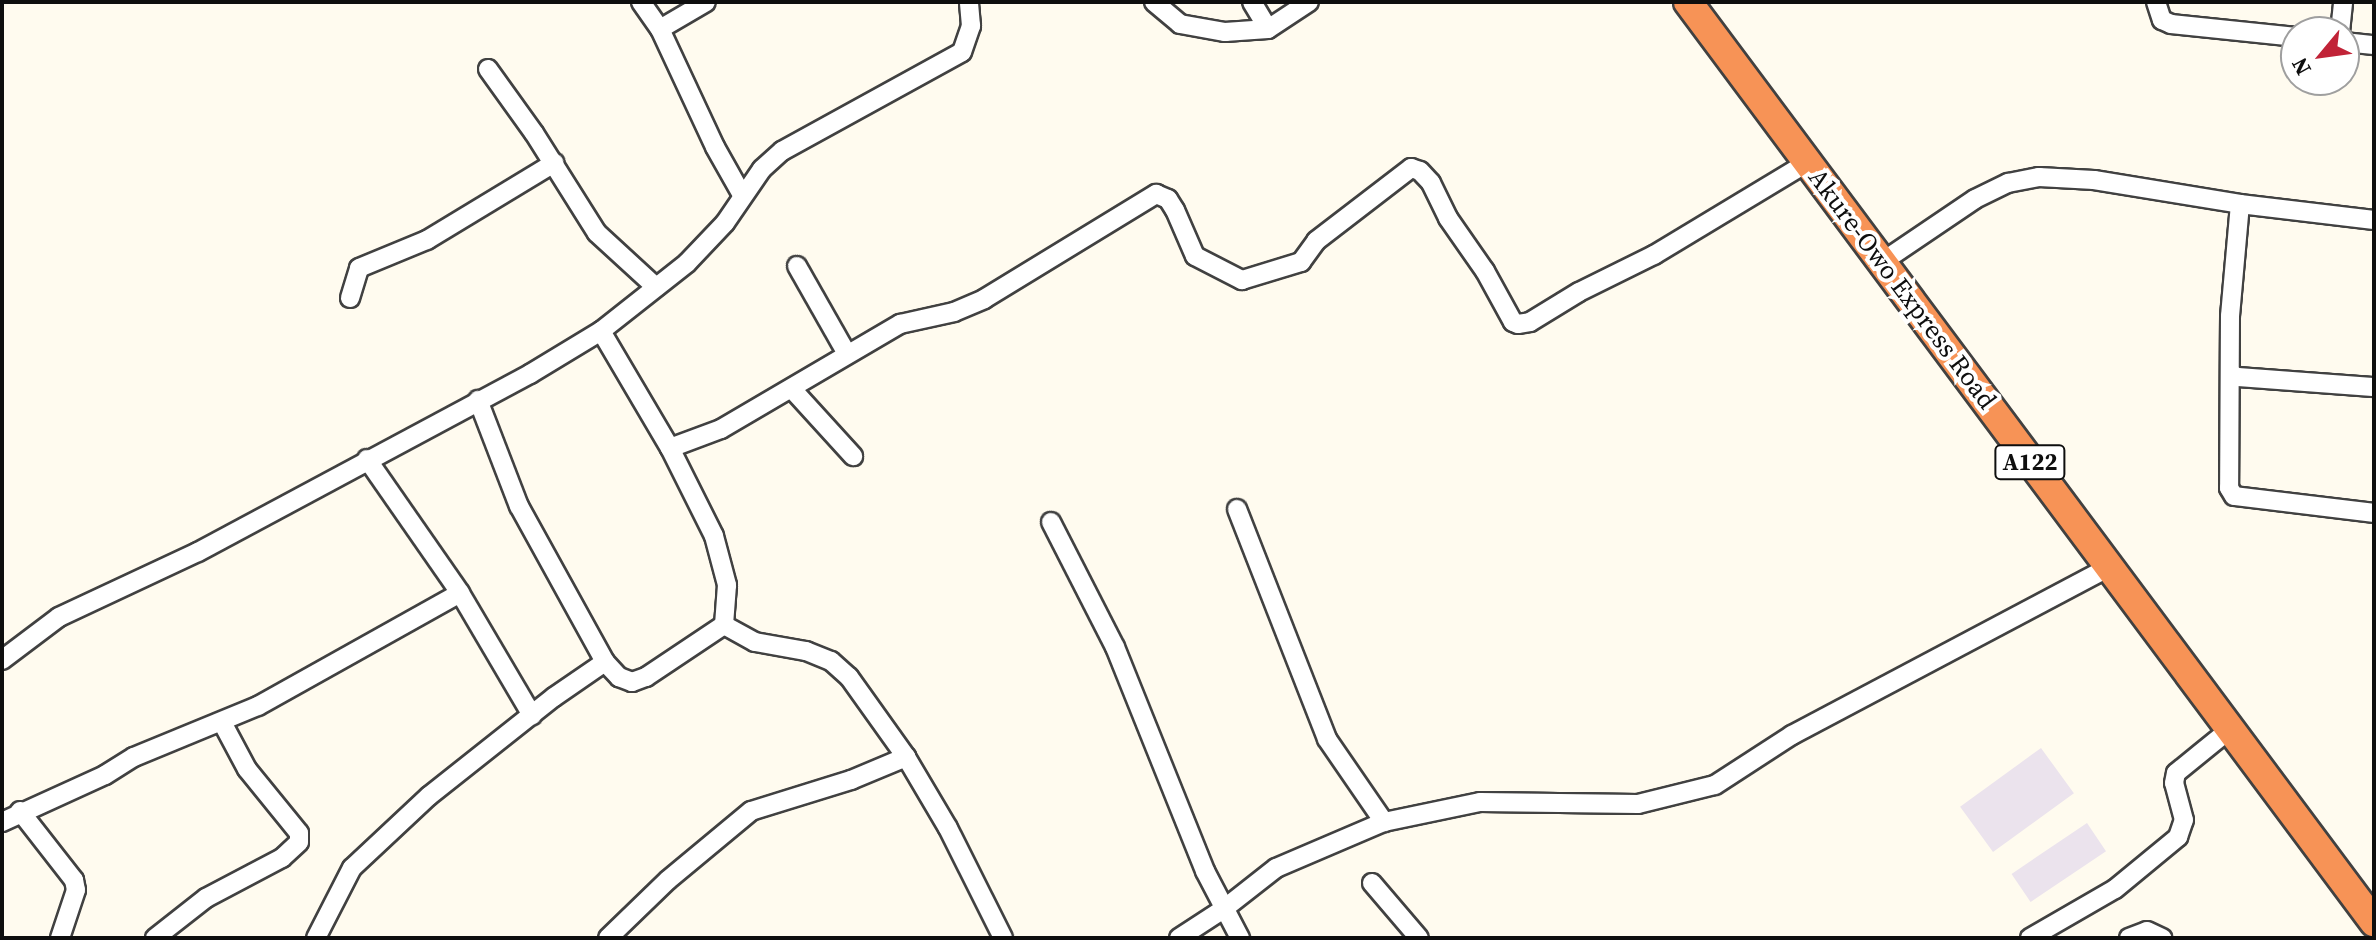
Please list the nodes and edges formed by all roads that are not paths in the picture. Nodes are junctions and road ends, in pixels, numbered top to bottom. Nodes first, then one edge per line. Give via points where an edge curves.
1 (641, 2) edge
2 (706, 2) edge
3 (969, 2) edge
4 (1154, 2) edge
5 (1252, 2) edge
6 (1309, 2) edge
7 (1688, 2) edge
8 (2156, 2) edge
9 (660, 29) junction
10 (1268, 29) junction
11 (2280, 35) edge
12 (488, 69) dead end
13 (1808, 162) junction
14 (554, 163) junction
15 (742, 195) junction
16 (2240, 204) junction
17 (2374, 220) edge
18 (1882, 262) junction
19 (797, 266) dead end
20 (656, 287) junction
21 (350, 298) dead end
22 (601, 331) junction
23 (847, 354) junction
24 (2232, 374) junction
25 (2374, 387) edge
26 (792, 389) junction
27 (478, 400) junction
28 (670, 448) junction
29 (853, 456) dead end
30 (367, 459) junction
31 (1237, 509) dead end
32 (2374, 513) edge
33 (1051, 522) dead end
34 (2108, 568) junction
35 (460, 593) junction
36 (724, 625) junction
37 (2, 660) edge
38 (605, 662) junction
39 (532, 715) junction
40 (223, 724) junction
41 (2229, 730) junction
42 (906, 757) junction
43 (20, 811) junction
44 (2, 822) edge
45 (1384, 822) junction
46 (1372, 883) dead end
47 (1225, 908) junction
48 (2374, 922) edge
49 (60, 938) edge
50 (155, 938) edge
51 (316, 938) edge
52 (608, 938) edge
53 (1003, 938) edge
54 (1179, 938) edge
55 (1240, 938) edge
56 (1419, 938) edge
57 (2030, 938) edge
58 (2129, 938) edge
59 (2162, 938) edge

1 - 9 street
2 - 9 street
3 - 15 street via 971,26 962,52 782,151
4 - 10 street via 1180,24 1225,32
5 - 10 street
6 - 10 street
7 - 13 highway, Akure-Owo Express Road / A122
8 - 11 street via 2162,20 2171,24
9 - 15 street
12 - 14 street
13 - 18 highway, Akure-Owo Express Road / A122
13 - 23 street via 1736,208 1525,324 1513,322 1427,175 1411,168 1316,241 1301,262 1268,275 1242,280 1195,256 1175,210 1156,194 984,299 900,324
14 - 20 street via 597,233
14 - 21 street via 427,240 359,268
15 - 20 street via 704,246
16 - 17 street
16 - 18 street via 2094,180 2039,177 2008,183 1975,199
16 - 24 street via 2230,316
18 - 34 highway, Akure-Owo Express Road / A122
19 - 23 street
20 - 22 street
22 - 27 street
22 - 28 street
23 - 26 street
24 - 25 street
24 - 32 street via 2231,493
26 - 28 street via 721,429
26 - 29 street
27 - 30 street
27 - 38 street via 519,506
28 - 36 street via 724,565
30 - 35 street
30 - 37 street via 198,552 59,617
31 - 45 street via 1327,739
33 - 47 street via 1121,660 1205,871
34 - 41 highway, Akure-Owo Express Road / A122
34 - 45 street via 1792,735 1715,785 1638,804 1480,802
35 - 39 street
35 - 40 street
36 - 38 street via 632,682
36 - 42 street via 755,642 831,661 866,697
38 - 39 street
39 - 51 street via 429,796 352,868
40 - 43 street via 172,740
40 - 50 street via 247,769 299,833 299,842 282,858 206,898
41 - 48 highway, Akure-Owo Express Road / A122
41 - 57 street via 2176,773 2184,820 2178,837 2115,889
42 - 52 street via 751,811
42 - 53 street
43 - 44 street
43 - 49 street via 74,880 76,890
45 - 47 street via 1276,868
46 - 56 street
47 - 54 street
47 - 55 street
58 - 59 street via 2147,931

